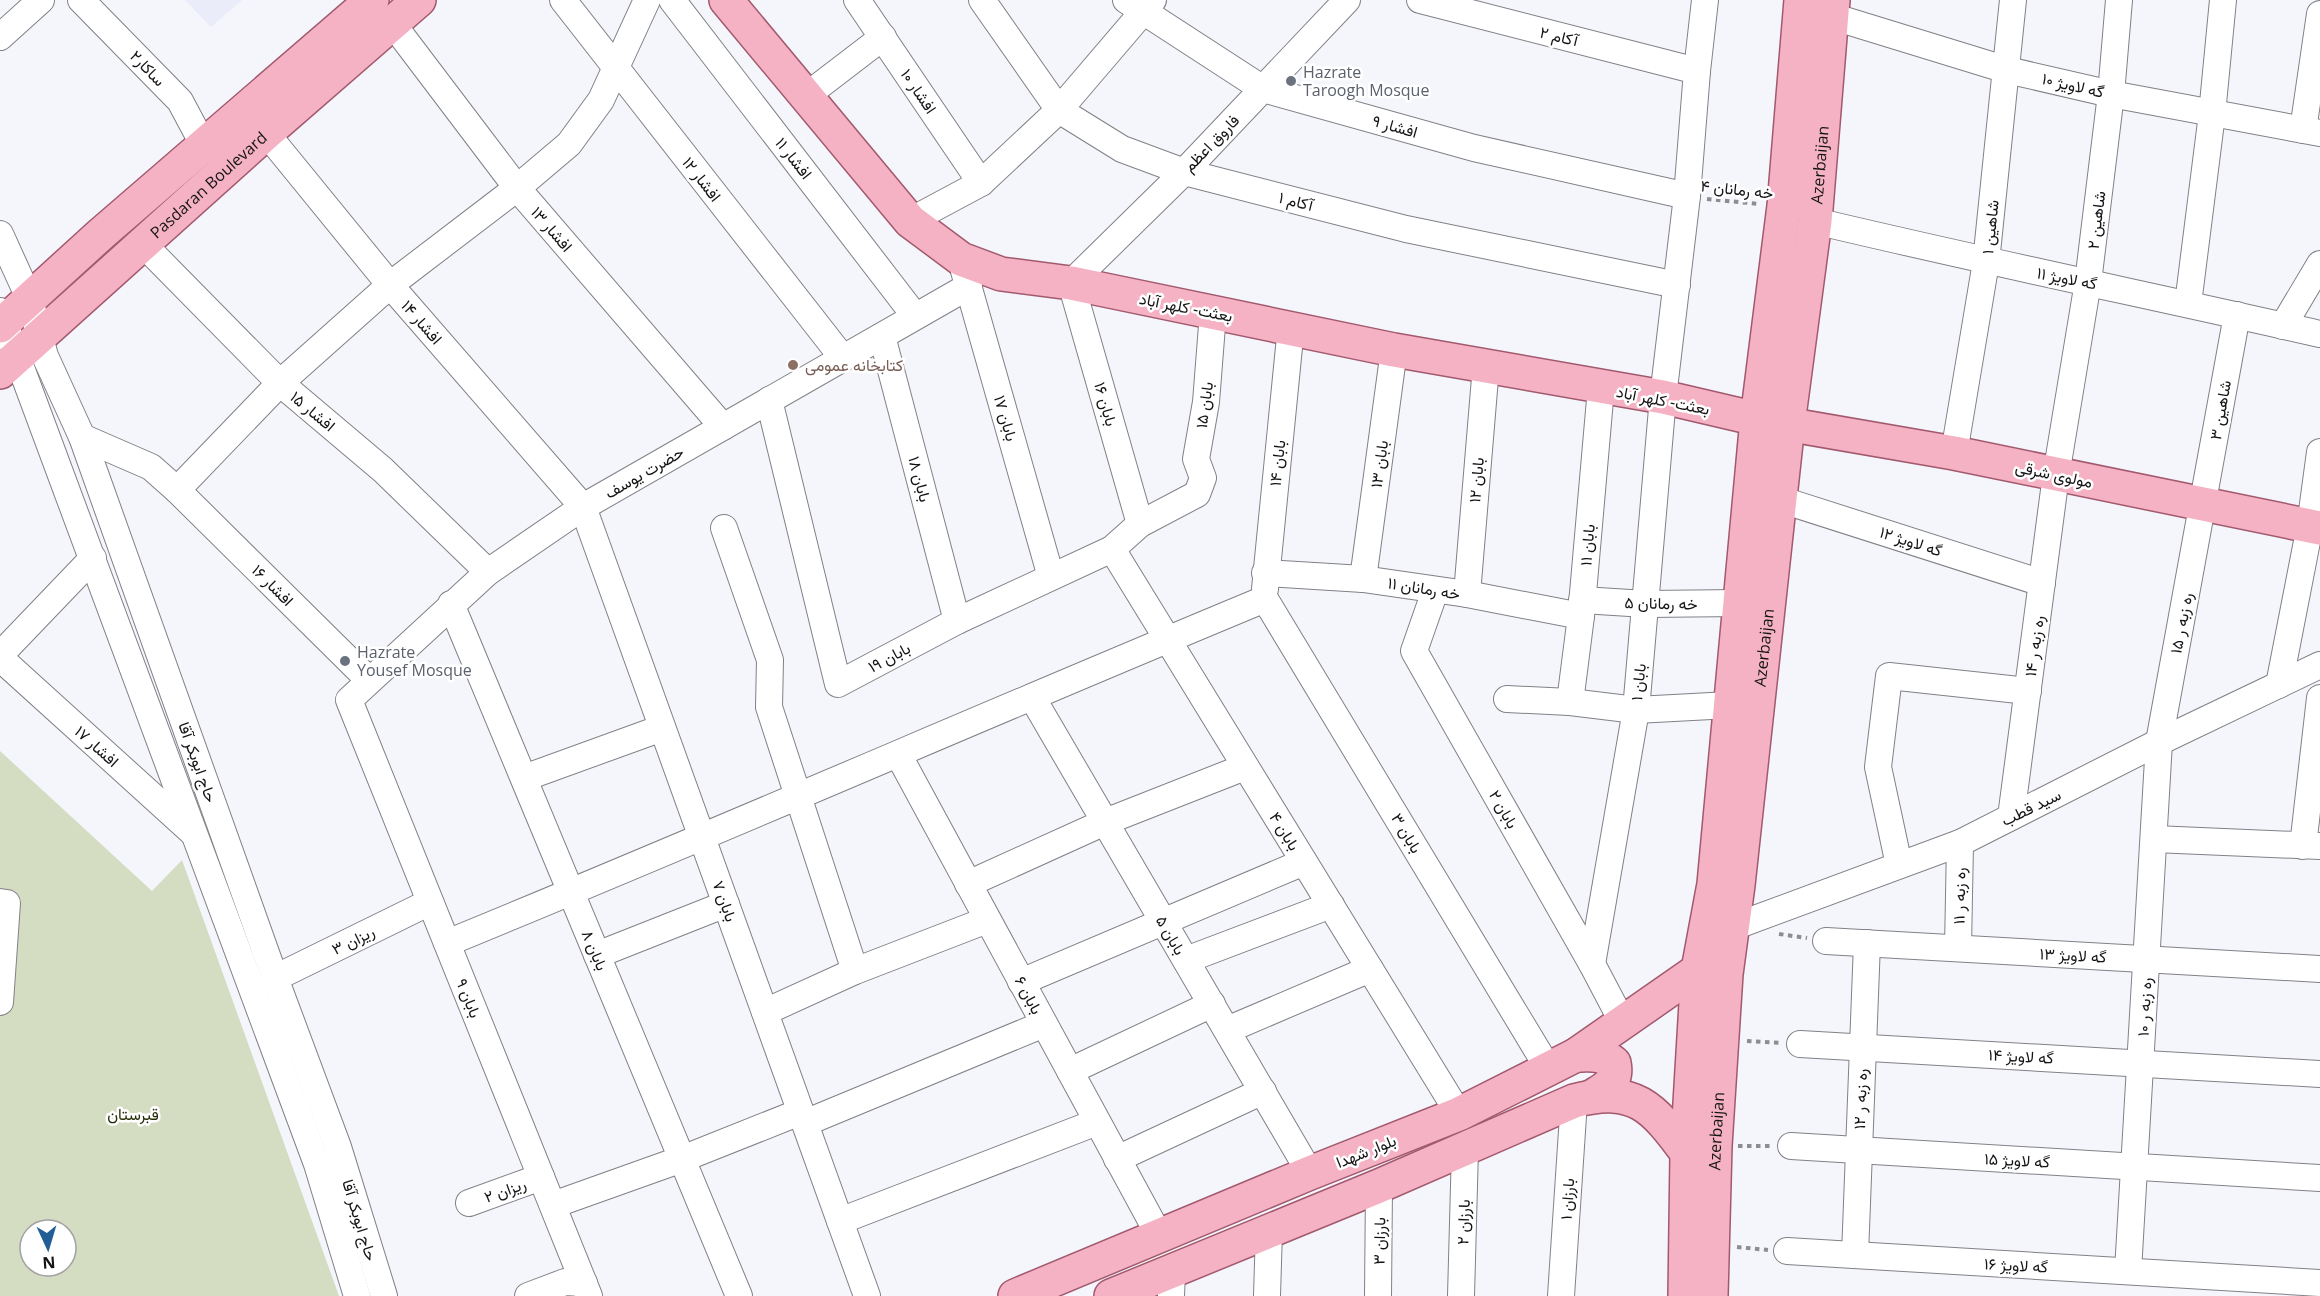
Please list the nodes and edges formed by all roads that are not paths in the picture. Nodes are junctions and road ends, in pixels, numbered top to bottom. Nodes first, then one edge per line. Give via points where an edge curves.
1 (41, 0) edge
2 (81, 0) edge
3 (419, 0) edge
4 (563, 0) edge
5 (647, 0) edge
6 (672, 0) edge
7 (726, 0) edge
8 (857, 0) edge
9 (982, 0) edge
10 (1420, 0) edge
11 (1705, 0) edge
12 (1802, 0) edge
13 (2013, 0) edge
14 (2119, 0) edge
15 (2223, 0) edge
16 (1344, 1) edge
17 (1141, 4) edge
18 (1832, 8) edge
19 (382, 11) edge
20 (2320, 14) edge
21 (0, 37) edge
22 (883, 37) junction
23 (614, 68) junction
24 (2007, 70) junction
25 (1697, 71) junction
26 (1263, 89) junction
27 (2111, 94) junction
28 (806, 96) junction
29 (1059, 110) junction
30 (2212, 114) junction
31 (2312, 132) edge
32 (266, 133) junction
33 (204, 146) junction
34 (1184, 172) junction
35 (981, 183) junction
36 (517, 188) junction
37 (1687, 196) junction
38 (910, 221) junction
39 (1815, 221) junction
40 (0, 234) edge
41 (143, 244) junction
42 (1986, 262) junction
43 (6, 265) edge
44 (2319, 266) edge
45 (965, 273) junction
46 (2088, 282) junction
47 (1071, 283) junction
48 (390, 285) junction
49 (1677, 285) junction
50 (2188, 304) junction
51 (1214, 313) junction
52 (8, 315) edge
53 (2237, 315) junction
54 (915, 316) junction
55 (2283, 326) junction
56 (1291, 327) junction
57 (2320, 334) edge
58 (882, 336) junction
59 (1394, 350) junction
60 (19, 355) edge
61 (842, 357) junction
62 (1486, 366) junction
63 (280, 383) junction
64 (1601, 388) junction
65 (1663, 397) junction
66 (769, 400) junction
67 (1772, 422) junction
68 (723, 427) junction
69 (82, 437) junction
70 (2320, 452) edge
71 (1954, 453) junction
72 (2056, 475) junction
73 (177, 490) junction
74 (1197, 494) joint
75 (1779, 499) junction
76 (2204, 504) junction
77 (583, 507) junction
78 (1140, 524) junction
79 (2315, 527) edge
80 (724, 528) dead end
81 (1112, 549) junction
82 (93, 558) junction
83 (488, 572) junction
84 (1266, 573) junction
85 (1051, 577) junction
86 (1364, 579) junction
87 (2042, 583) junction
88 (1435, 591) junction
89 (1467, 594) junction
90 (1265, 599) junction
91 (1740, 603) junction
92 (452, 604) junction
93 (1646, 604) junction
94 (1582, 608) junction
95 (957, 621) junction
96 (1168, 639) junction
97 (0, 657) edge
98 (2320, 665) edge
99 (369, 680) junction
100 (2279, 685) junction
101 (2028, 690) junction
102 (1032, 697) junction
103 (2320, 698) edge
104 (1508, 699) dead end
105 (349, 700) joint
106 (1570, 702) junction
107 (1730, 705) junction
108 (1635, 710) junction
109 (662, 728) junction
110 (2159, 742) junction
111 (898, 754) junction
112 (1245, 767) junction
113 (524, 778) junction
114 (799, 795) junction
115 (2011, 817) junction
116 (1105, 822) junction
117 (193, 833) junction
118 (702, 838) junction
119 (2154, 839) junction
120 (1960, 843) junction
121 (2312, 846) edge
122 (1304, 862) junction
123 (1899, 865) junction
124 (968, 884) junction
125 (1726, 885) junction
126 (571, 892) junction
127 (430, 902) junction
128 (0, 903) edge
129 (726, 904) junction
130 (1330, 905) junction
131 (987, 920) junction
132 (1163, 920) junction
133 (1733, 927) junction
134 (1826, 941) dead end
135 (447, 943) junction
136 (1867, 943) junction
137 (1958, 948) junction
138 (597, 955) junction
139 (2146, 959) junction
140 (1186, 960) junction
141 (1592, 964) junction
142 (1370, 969) junction
143 (2320, 969) edge
144 (855, 971) junction
145 (1712, 972) junction
146 (275, 978) junction
147 (1021, 982) junction
148 (0, 1002) edge
149 (1212, 1004) junction
150 (765, 1012) junction
151 (1623, 1023) junction
152 (1044, 1024) junction
153 (1227, 1030) junction
154 (1800, 1044) road end
155 (1862, 1047) junction
156 (1562, 1062) junction
157 (2140, 1063) junction
158 (1070, 1071) junction
159 (2320, 1074) edge
160 (1263, 1091) junction
161 (1583, 1099) junction
162 (1459, 1114) junction
163 (802, 1117) junction
164 (1097, 1122) junction
165 (1791, 1146) road end
166 (1465, 1149) junction
167 (1701, 1149) junction
168 (1858, 1150) junction
169 (682, 1159) junction
170 (1118, 1159) junction
171 (2134, 1167) junction
172 (1311, 1173) junction
173 (541, 1177) junction
174 (2320, 1178) edge
175 (1379, 1186) junction
176 (469, 1203) dead end
177 (553, 1205) junction
178 (840, 1221) junction
179 (1269, 1230) junction
180 (1160, 1237) junction
181 (1787, 1251) road end
182 (1855, 1255) junction
183 (2128, 1271) junction
184 (2320, 1283) edge
185 (1171, 1284) edge
186 (2280, 1288) edge
187 (587, 1290) edge
188 (357, 1296) edge
189 (384, 1296) edge
190 (528, 1296) edge
191 (739, 1296) edge
192 (867, 1296) edge
193 (1015, 1296) edge
194 (1111, 1296) edge
195 (1266, 1296) edge
196 (1378, 1296) edge
197 (1461, 1296) edge
198 (1561, 1296) edge
199 (1685, 1296) edge
200 (1712, 1296) edge

1 - 21 street
2 - 33 street, ساکار۲ via 180,101
3 - 19 main road, Pasdaran Boulevard
4 - 23 street, افشار ۱۲
5 - 23 street
6 - 54 street, افشار ۱۱
7 - 28 main road, بعثت- کلهر آباد
8 - 22 street, افشار ۱۰
9 - 29 street, آکام ۱
10 - 25 street, آکام ۲
11 - 25 street, بابان ۱
12 - 67 main road, Azerbaijan via 1784,206
13 - 24 street, شاهین ۱
14 - 27 street, شاهین ۲
15 - 30 street
16 - 26 street, فاروق اعظم
17 - 26 street, افشار ۹
17 - 29 street
18 - 24 street, گه لاویژ ۱۰
18 - 39 main road, Azerbaijan
19 - 32 main road, Pasdaran Boulevard
19 - 33 main road, Pasdaran Boulevard
19 - 36 street, افشار ۱۳
20 - 31 street
22 - 28 street
22 - 35 street, افشار ۱۰
23 - 36 street via 601,100 569,144
23 - 61 street, افشار ۱۲
24 - 27 street, گه لاویژ ۱۰
24 - 42 street, شاهین ۱
25 - 37 street, بابان ۱
26 - 34 street, فاروق اعظم
26 - 37 street, افشار ۹ via 1474,148
27 - 30 street, گه لاویژ ۱۰
27 - 46 street, شاهین ۲
28 - 38 main road, بعثت- کلهر آباد
29 - 34 street, آکام ۱ via 1122,149
29 - 35 street
30 - 31 street, گه لاویژ ۱۰
30 - 50 street
32 - 41 main road, Pasdaran Boulevard
32 - 48 street, افشار ۱۴
33 - 52 main road, Pasdaran Boulevard
34 - 47 street, فاروق اعظم
34 - 49 street, آکام ۱ via 1406,229
35 - 38 street
36 - 48 street
36 - 68 street, افشار ۱۳
37 - 49 street, بابان ۱
38 - 45 main road, بعثت- کلهر آباد
39 - 42 street, گه لاویژ ۱۱
39 - 67 main road, Azerbaijan
40 - 43 street, حاج ابوبکر آقا
41 - 60 main road, Pasdaran Boulevard
41 - 63 street, افشار ۱۵
42 - 46 street, گه لاویژ ۱۱
42 - 71 street, شاهین ۱
43 - 52 street, حاج ابوبکر آقا
44 - 55 street
45 - 47 main road, بعثت- کلهر آباد
45 - 54 street, حضرت یوسف
45 - 85 street, بابان ۱۷
46 - 50 street, گه لاویژ ۱۱
46 - 72 street, شاهین ۲
47 - 51 main road, بعثت- کلهر آباد
47 - 78 street, بابان ۱۶
48 - 63 street
48 - 77 street, افشار ۱۴
49 - 65 street, بابان ۱
50 - 53 street, گه لاویژ ۱۱
51 - 56 main road, بعثت- کلهر آباد
51 - 74 street, بابان ۱۵ via 1196,459 1203,478
52 - 60 street, حاج ابوبکر آقا
52 - 60 street, حاج ابوبکر آقا
53 - 55 street, گه لاویژ ۱۱
53 - 76 street, شاهین ۳
54 - 58 street, حضرت یوسف
55 - 57 street, گه لاویژ ۱۱
56 - 59 main road, بعثت- کلهر آباد
56 - 84 street, بابان ۱۴
58 - 61 street, حضرت یوسف
58 - 95 street, بابان ۱۸
59 - 62 main road, بعثت- کلهر آباد
59 - 86 street, بابان ۱۳
60 - 69 street, حاج ابوبکر آقا via 45,356
60 - 82 street, حاج ابوبکر آقا
61 - 66 street, حضرت یوسف
62 - 64 main road, بعثت- کلهر آباد
62 - 89 street, بابان ۱۲
63 - 73 street
63 - 83 street, افشار ۱۵ via 383,470
64 - 65 main road, بعثت- کلهر آباد
64 - 94 street, بابان ۱۱
65 - 67 main road, بعثت- کلهر آباد
65 - 93 street, بابان ۱
66 - 68 street, حضرت یوسف
66 - 95 street, بابان ۱۹ via 838,684
67 - 71 main road, مولوی شرقی
67 - 75 main road, Azerbaijan
67 - 91 main road, Azerbaijan
68 - 77 street, حضرت یوسف
69 - 73 street, افشار ۱۶ via 151,467
69 - 146 street, حاج ابوبکر آقا
70 - 79 street
71 - 72 main road, مولوی شرقی
72 - 76 main road, مولوی شرقی
72 - 87 street, ره زبه ر ۱۴
73 - 99 street, افشار ۱۶
74 - 78 street, بابان ۱۹
75 - 87 street, گه لاویژ ۱۲
75 - 125 main road, Azerbaijan
76 - 79 main road, مولوی شرقی
76 - 110 street, ره زبه ر ۱۵
77 - 83 street, حضرت یوسف
77 - 109 street, بابان ۷
78 - 81 street, بابان ۱۹
79 - 100 street
80 - 114 street via 770,660 769,707
81 - 85 street, بابان ۱۹
81 - 96 street, بابان ۴
82 - 97 street
82 - 117 street, حاج ابوبکر آقا
83 - 92 street, حضرت یوسف
84 - 86 street, خه رمانان ۱۱
84 - 90 street, بابان ۱۴
85 - 95 street, بابان ۱۹
86 - 88 street, خه رمانان ۱۱
87 - 101 street, ره زبه ر ۱۴
88 - 89 street, خه رمانان ۱۱
88 - 141 street, بابان ۲ via 1414,651
89 - 94 street, خه رمانان ۱۱
90 - 96 street
90 - 156 street, بابان ۳
91 - 93 street, خه رمانان ۵
91 - 107 main road, Azerbaijan
92 - 99 street, حضرت یوسف
92 - 113 street, بابان ۸
93 - 94 street, خه رمانان ۵
93 - 108 street, بابان ۱
94 - 106 street, بابان ۱۱
96 - 102 street
96 - 112 street, بابان ۴
97 - 117 street, افشار ۱۷
98 - 100 street, سید قطب
99 - 105 street, حضرت یوسف
100 - 110 street, سید قطب
101 - 115 street, ره زبه ر ۱۴
101 - 123 street via 1889,676 1878,766
102 - 111 street
102 - 116 street, بابان ۵
103 - 121 street
104 - 106 street
105 - 127 street, بابان ۹
106 - 108 street
107 - 108 street
107 - 125 main road, Azerbaijan
108 - 141 street, بابان ۱
109 - 113 street
109 - 118 street, بابان ۷
110 - 115 street, سید قطب
110 - 119 street, ره زبه ر ۱۰
111 - 114 street
111 - 124 street, بابان ۶
112 - 116 street
112 - 122 street, بابان ۴
113 - 126 street, بابان ۸
114 - 118 street
114 - 144 street
115 - 120 street, سید قطب
116 - 124 street
116 - 132 street, بابان ۵
117 - 188 street, حاج ابوبکر آقا via 317,1164
118 - 126 street
118 - 129 street, بابان ۷
119 - 121 street
119 - 139 street, ره زبه ر ۱۰
120 - 123 street, سید قطب
120 - 137 street, ره زبه ر ۱۱
122 - 130 street, بابان ۴
122 - 132 street
123 - 133 street, سید قطب
124 - 131 street, بابان ۶
125 - 133 main road, Azerbaijan
125 - 145 main road, Azerbaijan
126 - 135 street
126 - 138 street, بابان ۸
127 - 135 street, بابان ۹
127 - 146 street, ۳ ریزان
128 - 148 street via 7,903
129 - 138 street
129 - 150 street, بابان ۷
130 - 140 street
130 - 142 street, بابان ۴
131 - 144 street
131 - 147 street, بابان ۶
132 - 140 street, بابان ۵
132 - 147 street
133 - 145 main road, Azerbaijan
134 - 136 street, گه لاویژ ۱۳
135 - 173 street, بابان ۹
136 - 137 street, گه لاویژ ۱۳
136 - 155 street, ره زبه ر ۱۲
137 - 139 street, گه لاویژ ۱۳
138 - 169 street, بابان ۸
139 - 143 street, گه لاویژ ۱۳
139 - 157 street, ره زبه ر ۱۰
140 - 149 street, بابان ۵
141 - 151 street, بابان ۲
142 - 153 street
142 - 162 street, بابان ۴
144 - 150 street
145 - 151 main road, بلوار شهدا
145 - 167 main road, Azerbaijan
145 - 167 main road, Azerbaijan via 1722,1040
146 - 189 street, حاج ابوبکر آقا via 338,1147
147 - 152 street, بابان ۶
149 - 153 street, بابان ۵
149 - 158 street
150 - 163 street, بابان ۷
151 - 156 main road, بلوار شهدا
152 - 158 street, بابان ۶
152 - 163 street
153 - 160 street, بابان ۵
154 - 155 street, گه لاویژ ۱۴
155 - 157 street, گه لاویژ ۱۴
155 - 168 street, ره زبه ر ۱۲
156 - 161 main road via 1600,1055 1614,1063 1615,1077 1610,1086
156 - 162 main road, بلوار شهدا
157 - 159 street, گه لاویژ ۱۴
157 - 171 street, ره زبه ر ۱۰
158 - 164 street, بابان ۶
160 - 170 street
160 - 172 street, بابان ۵
161 - 166 main road
161 - 167 main road via 1625,1097 1642,1103
161 - 198 street, بارزان ۱
162 - 172 main road, بلوار شهدا
163 - 169 street
163 - 178 street, بابان ۷
164 - 170 street, بابان ۶
164 - 178 street
165 - 168 street, گه لاویژ ۱۵
166 - 175 main road
166 - 197 street, بارزان ۲
167 - 199 main road, Azerbaijan
167 - 200 main road, Azerbaijan via 1712,1246
168 - 171 street, گه لاویژ ۱۵
168 - 182 street, ره زبه ر ۱۲
169 - 177 street
169 - 191 street, بابان ۸
170 - 180 street, بابان ۶
171 - 174 street, گه لاویژ ۱۵
171 - 183 street, ره زبه ر ۱۰
172 - 180 main road, بلوار شهدا
173 - 176 street, ریزان ۲
173 - 177 street, بابان ۹
175 - 179 main road
175 - 196 street, بارزان ۳
177 - 187 street, بابان ۹
178 - 192 street, بابان ۷
179 - 185 main road
179 - 195 street
180 - 193 main road, بلوار شهدا
181 - 182 street, ۱۶ گه لاویژ
182 - 183 street, ۱۶ گه لاویژ
183 - 186 street, ۱۶ گه لاویژ
184 - 186 street, ۱۶ گه لاویژ
185 - 194 main road
187 - 190 street via 565,1282

